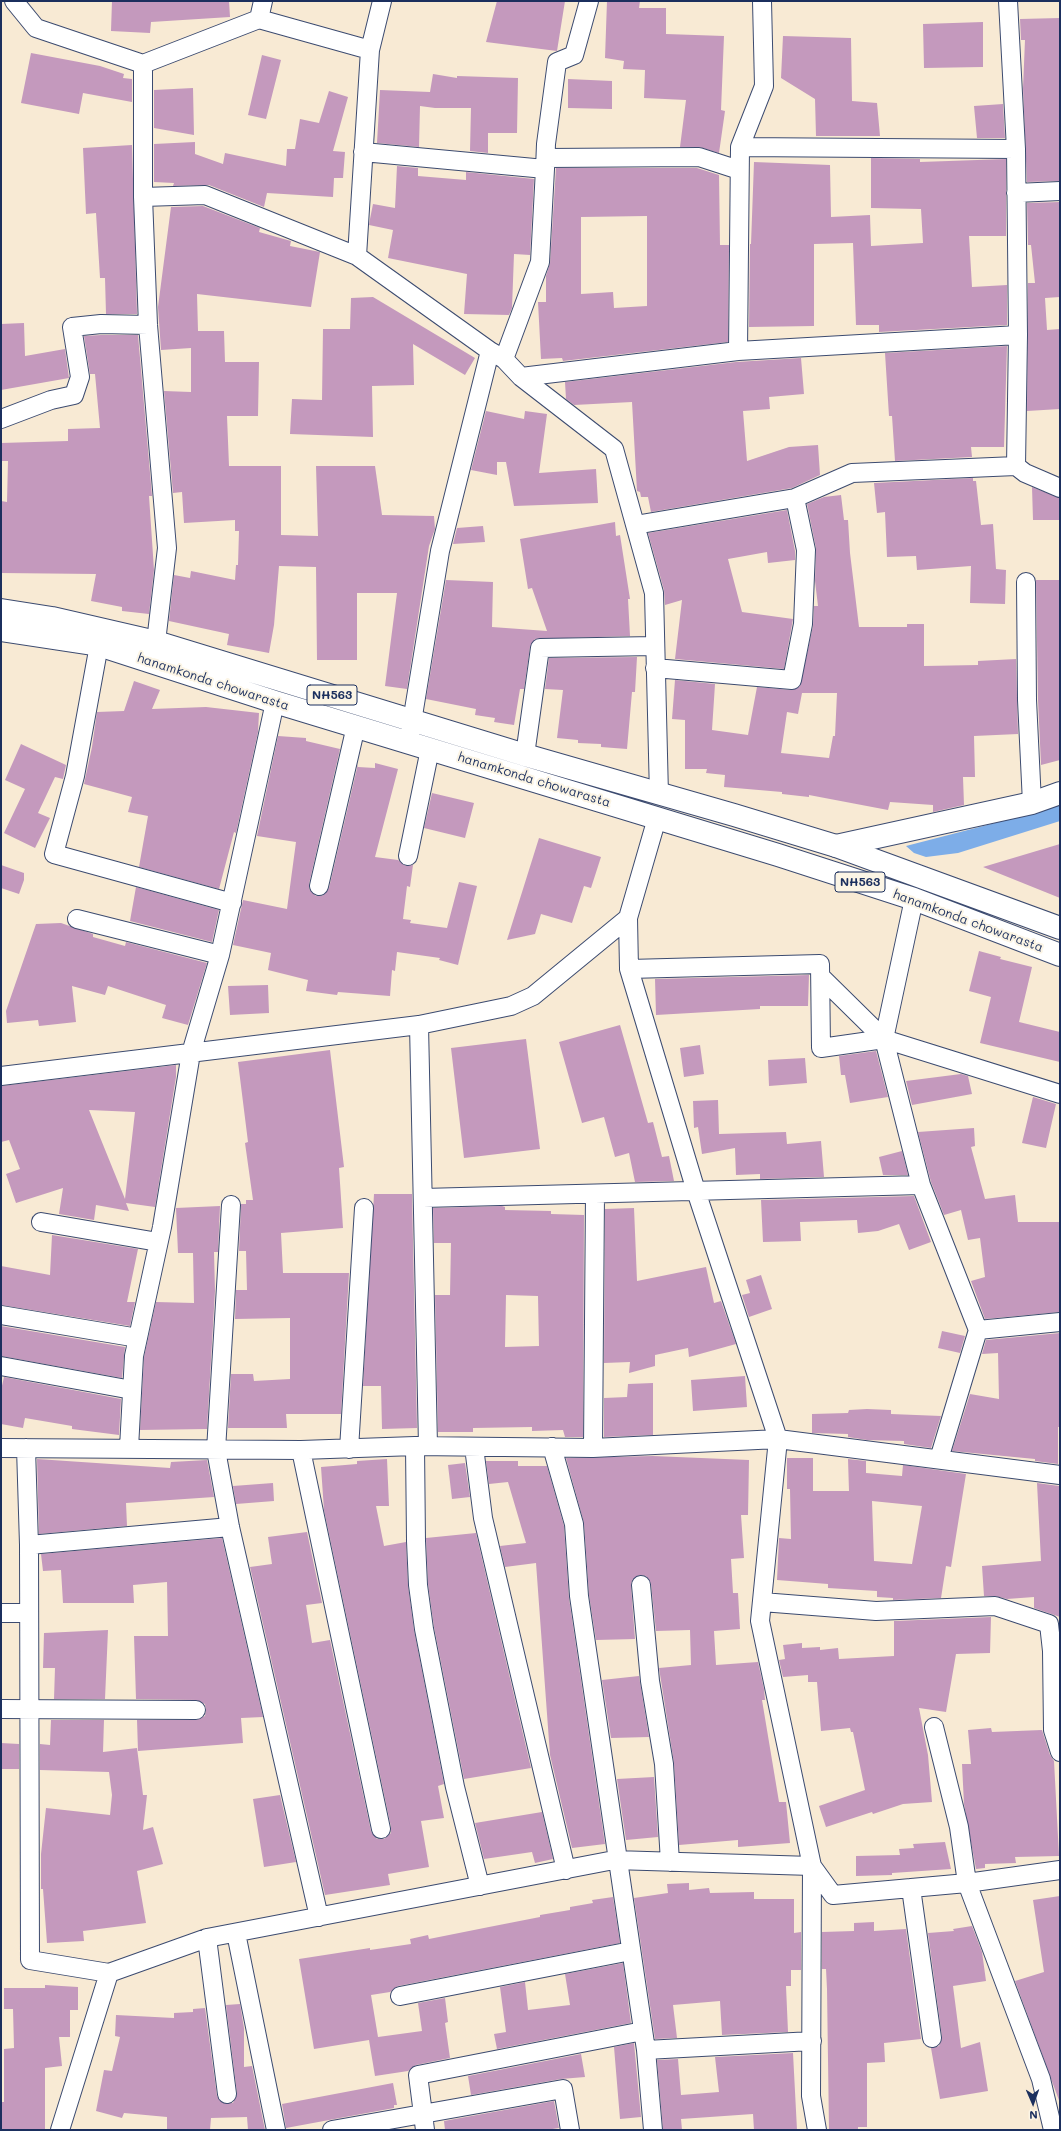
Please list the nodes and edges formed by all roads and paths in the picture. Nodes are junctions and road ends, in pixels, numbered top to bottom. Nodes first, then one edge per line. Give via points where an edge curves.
1 (14, 1) edge
2 (263, 1) edge
3 (382, 1) edge
4 (589, 1) edge
5 (762, 1) edge
6 (1008, 1) edge
7 (259, 19) junction
8 (370, 50) junction
9 (143, 64) junction
10 (740, 147) junction
11 (1016, 149) junction
12 (363, 152) junction
13 (546, 164) junction
14 (739, 170) junction
15 (1060, 191) edge
16 (1016, 193) junction
17 (143, 196) junction
18 (357, 256) junction
19 (148, 325) junction
20 (1018, 335) junction
21 (738, 351) junction
22 (497, 355) junction
23 (521, 377) junction
24 (1, 419) edge
25 (1016, 466) junction
26 (1060, 488) edge
27 (795, 498) junction
28 (635, 525) junction
29 (1026, 582) dead end
30 (1, 610) edge
31 (1, 630) edge
32 (156, 642) junction
33 (99, 646) junction
34 (654, 646) junction
35 (655, 668) junction
36 (275, 702) junction
37 (413, 720) junction
38 (356, 726) junction
39 (409, 742) junction
40 (430, 749) junction
41 (525, 755) junction
42 (1060, 793) edge
43 (659, 795) junction
44 (1032, 802) junction
45 (657, 818) junction
46 (836, 846) junction
47 (408, 856) dead end
48 (319, 886) dead end
49 (914, 899) junction
50 (232, 903) junction
51 (628, 918) junction
52 (76, 919) dead end
53 (1060, 928) edge
54 (220, 955) junction
55 (1060, 955) edge
56 (629, 969) junction
57 (821, 977) junction
58 (419, 1025) junction
59 (884, 1038) junction
60 (191, 1054) junction
61 (1, 1076) edge
62 (1060, 1094) edge
63 (921, 1185) junction
64 (696, 1191) junction
65 (595, 1194) junction
66 (423, 1198) junction
67 (231, 1205) dead end
68 (364, 1208) dead end
69 (41, 1222) dead end
70 (158, 1242) junction
71 (1, 1315) edge
72 (1060, 1322) edge
73 (978, 1330) junction
74 (138, 1338) junction
75 (1, 1366) edge
76 (132, 1390) junction
77 (778, 1439) junction
78 (421, 1446) junction
79 (474, 1447) junction
80 (1, 1448) edge
81 (26, 1448) junction
82 (129, 1448) junction
83 (552, 1448) junction
84 (593, 1448) junction
85 (349, 1449) junction
86 (216, 1450) junction
87 (301, 1450) junction
88 (939, 1459) junction
89 (1060, 1475) edge
90 (230, 1527) junction
91 (29, 1545) junction
92 (641, 1585) dead end
93 (762, 1602) junction
94 (1, 1613) edge
95 (29, 1613) junction
96 (1055, 1624) edge
97 (1, 1709) edge
98 (29, 1709) junction
99 (196, 1710) dead end
100 (934, 1727) dead end
101 (1060, 1752) edge
102 (381, 1829) dead end
103 (618, 1860) junction
104 (670, 1862) junction
105 (812, 1866) junction
106 (566, 1870) junction
107 (1060, 1870) edge
108 (967, 1883) junction
109 (480, 1886) junction
110 (911, 1888) junction
111 (319, 1917) junction
112 (236, 1933) junction
113 (207, 1938) junction
114 (631, 1951) junction
115 (108, 1972) junction
116 (400, 1996) dead end
117 (643, 2031) junction
118 (932, 2038) dead end
119 (812, 2041) junction
120 (646, 2050) junction
121 (227, 2094) dead end
122 (424, 2122) edge
123 (60, 2130) edge
124 (276, 2130) edge
125 (332, 2130) edge
126 (570, 2130) edge
127 (653, 2130) edge
128 (817, 2130) edge
129 (1053, 2130) edge

1 - 9 street via 36,28
2 - 7 street
3 - 8 street
4 - 13 street via 574,55 557,62 548,123
5 - 10 street via 764,86
6 - 11 street
7 - 8 street
7 - 9 street
8 - 12 street
9 - 17 street
10 - 11 street
10 - 14 street
11 - 16 street
12 - 13 street
12 - 18 street
13 - 14 street via 699,157
13 - 22 street via 540,262
14 - 21 street
15 - 16 street
16 - 20 street
17 - 18 street via 205,195
17 - 19 street
18 - 22 street
19 - 24 street via 101,324 72,327 80,377 74,395 51,400
19 - 32 street via 166,548
20 - 21 street
20 - 25 street
21 - 23 street
22 - 23 street
22 - 37 street via 440,551
23 - 28 street via 614,449
25 - 26 street via 1025,473
25 - 27 street via 852,473
27 - 28 street
27 - 35 street via 806,550 803,624 792,680
28 - 34 street via 654,593
29 - 44 street via 1027,700
30 - 32 main road, NH563 via 52,618
31 - 33 main road, hanamkonda chowarasta / NH563
32 - 37 main road, NH563
33 - 36 main road, hanamkonda chowarasta / NH563
33 - 50 street via 75,776 54,854
34 - 35 street
34 - 41 street via 540,648
35 - 43 street
36 - 38 main road, hanamkonda chowarasta / NH563
36 - 50 street
37 - 39 street
37 - 41 main road, NH563
38 - 39 main road, hanamkonda chowarasta / NH563
38 - 48 street
39 - 40 main road, hanamkonda chowarasta / NH563
40 - 45 main road, hanamkonda chowarasta / NH563
40 - 47 street
41 - 43 main road, NH563
42 - 44 main road
43 - 46 main road, NH563
44 - 46 main road
45 - 49 main road, hanamkonda chowarasta / NH563
45 - 51 street
46 - 53 main road, NH563
49 - 55 main road, hanamkonda chowarasta / NH563
49 - 59 street
50 - 54 street
51 - 56 street
51 - 58 street via 533,996 511,1006
52 - 54 street
54 - 60 street
56 - 57 street via 820,964
56 - 64 street
57 - 59 street
57 - 59 street via 821,1048
58 - 60 street
58 - 66 street
59 - 62 street
59 - 63 street
60 - 61 street
60 - 70 street
63 - 64 street
63 - 73 street
64 - 65 street
64 - 77 street
65 - 66 street
65 - 84 street
66 - 78 street
67 - 86 street
68 - 85 street
69 - 70 street
70 - 74 street
71 - 74 street
72 - 73 street
73 - 88 street
74 - 76 street
75 - 76 street
76 - 82 street
77 - 84 street
77 - 88 street
77 - 93 street
78 - 79 street
78 - 85 street
78 - 109 street via 416,1541 418,1585 424,1629 455,1787
79 - 83 street
79 - 106 street via 483,1518
80 - 81 street
81 - 82 street
81 - 91 street
82 - 86 street
83 - 84 street
83 - 103 street via 574,1524 579,1596
85 - 87 street
86 - 87 street
86 - 90 street
87 - 102 street
88 - 89 street
90 - 91 street
90 - 111 street
91 - 95 street
92 - 104 street via 650,1681 664,1764
93 - 96 street via 876,1611 995,1606
93 - 105 street via 760,1621
94 - 95 street
95 - 98 street
96 - 101 street via 1052,1651 1053,1730
97 - 98 street
98 - 99 street
98 - 115 street via 30,1960
100 - 108 street via 959,1827
103 - 104 street
103 - 106 street
103 - 114 street
104 - 105 street
105 - 110 street via 833,1895
105 - 119 street
106 - 109 street
107 - 108 street
108 - 110 street
108 - 129 street via 1041,2079
109 - 111 street
110 - 118 street
111 - 112 street
112 - 113 street
112 - 124 street
113 - 115 street
113 - 121 street
114 - 116 street
114 - 117 street
115 - 123 street
117 - 120 street
117 - 122 street via 418,2075
119 - 120 street
119 - 128 street via 811,2096
120 - 127 street
122 - 125 street
122 - 126 street via 564,2089

